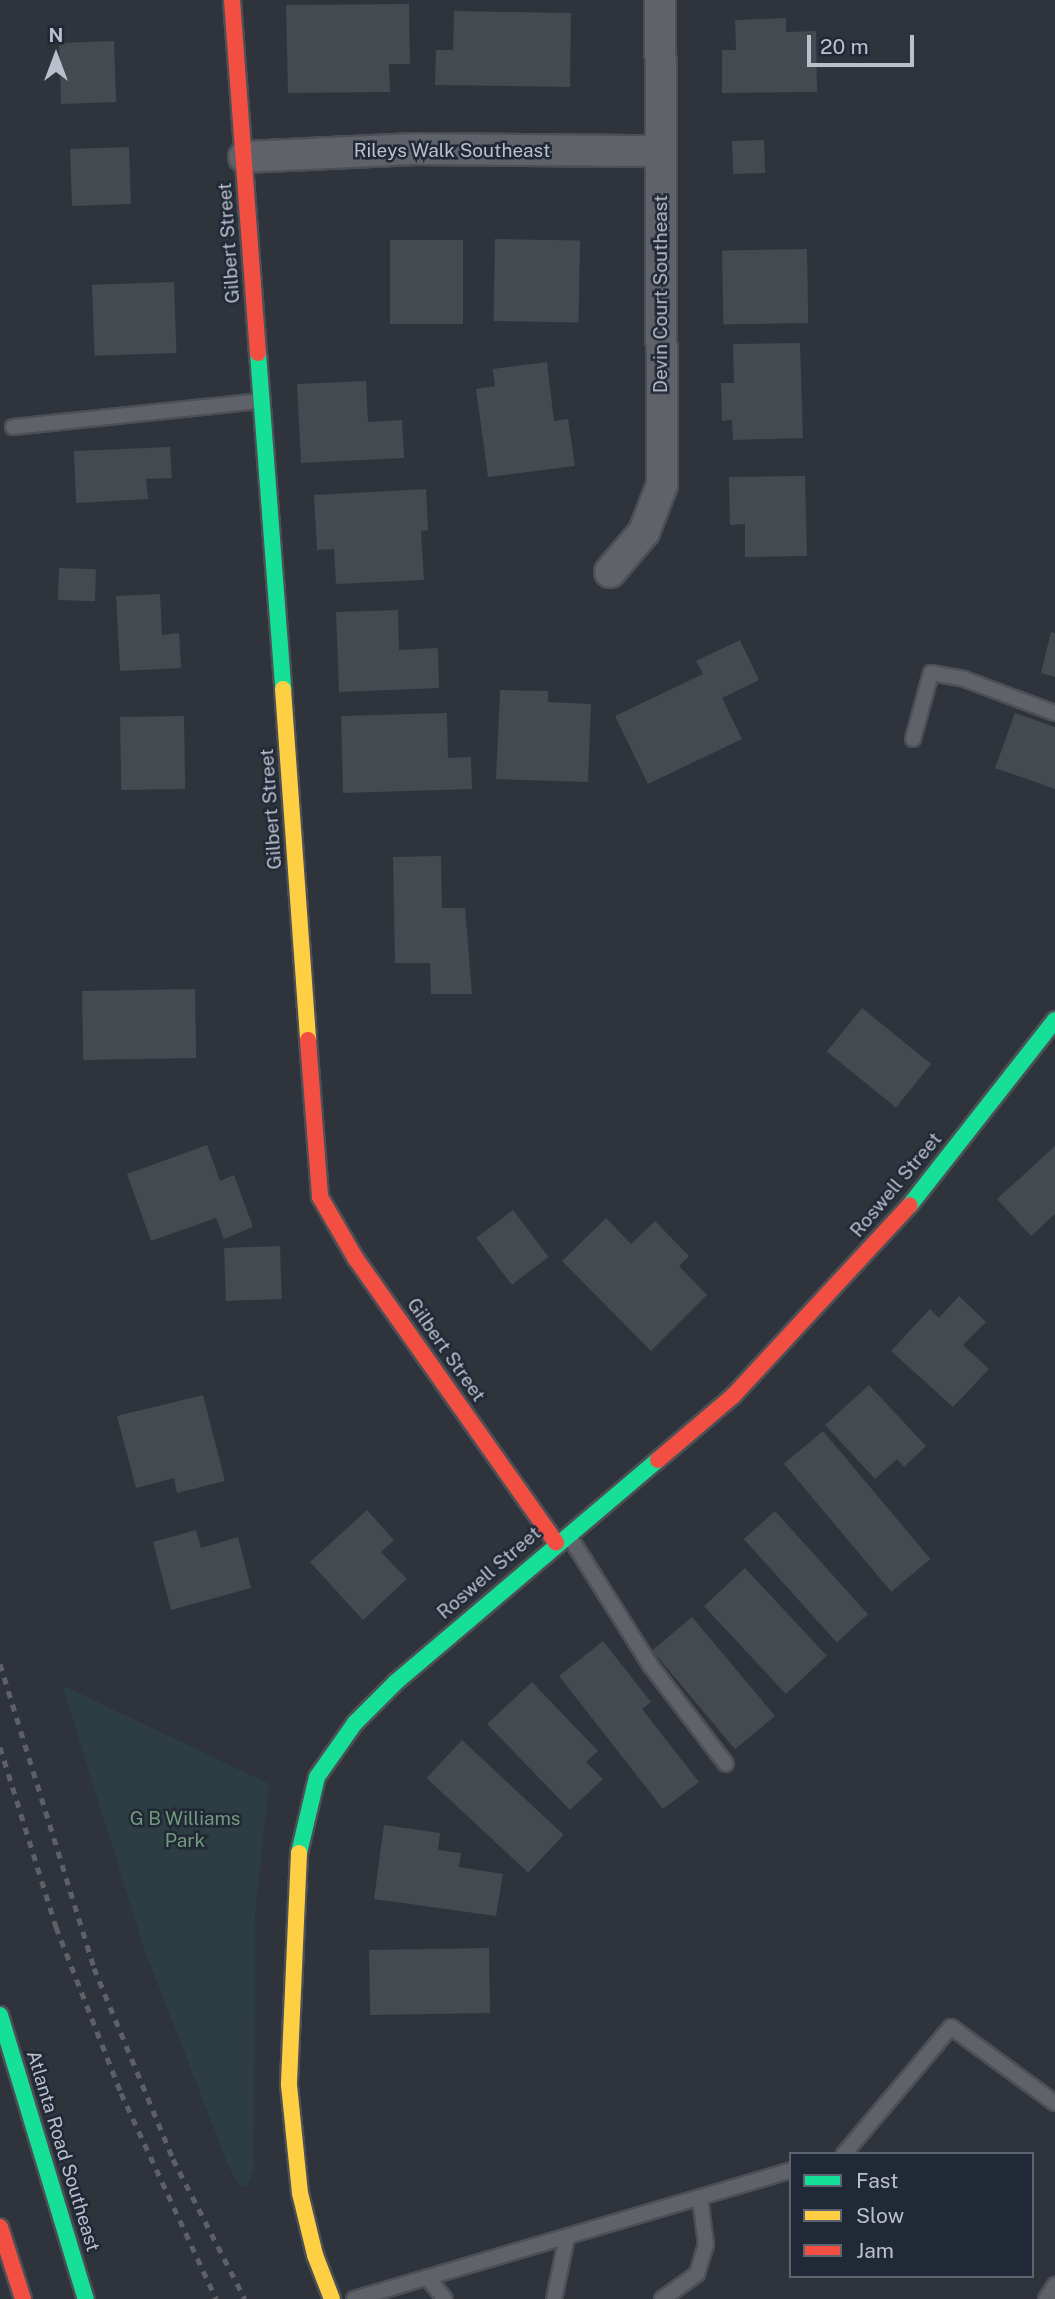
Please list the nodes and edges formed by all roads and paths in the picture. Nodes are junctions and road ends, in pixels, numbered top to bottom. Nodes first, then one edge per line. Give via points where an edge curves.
1 (232, 0) edge
2 (660, 0) edge
3 (660, 151) junction
4 (244, 157) junction
5 (262, 401) junction
6 (13, 427) dead end
7 (610, 572) dead end
8 (1055, 713) edge
9 (913, 739) dead end
10 (1055, 1020) edge
11 (562, 1539) junction
12 (726, 1764) dead end
13 (0, 2015) edge
14 (1055, 2103) edge
15 (846, 2152) edge
16 (789, 2171) edge
17 (700, 2197) junction
18 (0, 2227) edge
19 (567, 2236) junction
20 (427, 2277) junction
21 (1055, 2285) edge
22 (23, 2299) edge
23 (86, 2299) edge
24 (332, 2299) edge
25 (354, 2299) edge
26 (445, 2299) edge
27 (554, 2299) edge
28 (662, 2299) edge
29 (1046, 2299) edge

1 - 4 street, Gilbert Street
2 - 3 street, Devin Court Southeast
3 - 4 street, Rileys Walk Southeast via 415,149
3 - 7 street, Devin Court Southeast via 662,485 644,532
4 - 5 street, Gilbert Street
5 - 6 lane
5 - 11 street, Gilbert Street via 320,1196 356,1259
8 - 9 lane via 964,679 931,673
10 - 11 street, Roswell Street via 897,1221 742,1386
11 - 12 lane
11 - 24 street, Roswell Street via 372,1706 328,1759 310,1795 296,1914 292,2141 315,2255
13 - 23 street, Atlanta Road Southeast
14 - 15 lane via 951,2027
16 - 17 lane
17 - 19 lane
17 - 28 lane via 706,2245 697,2274
18 - 22 street
19 - 20 lane
19 - 27 lane
20 - 25 lane
20 - 26 lane
21 - 29 lane

